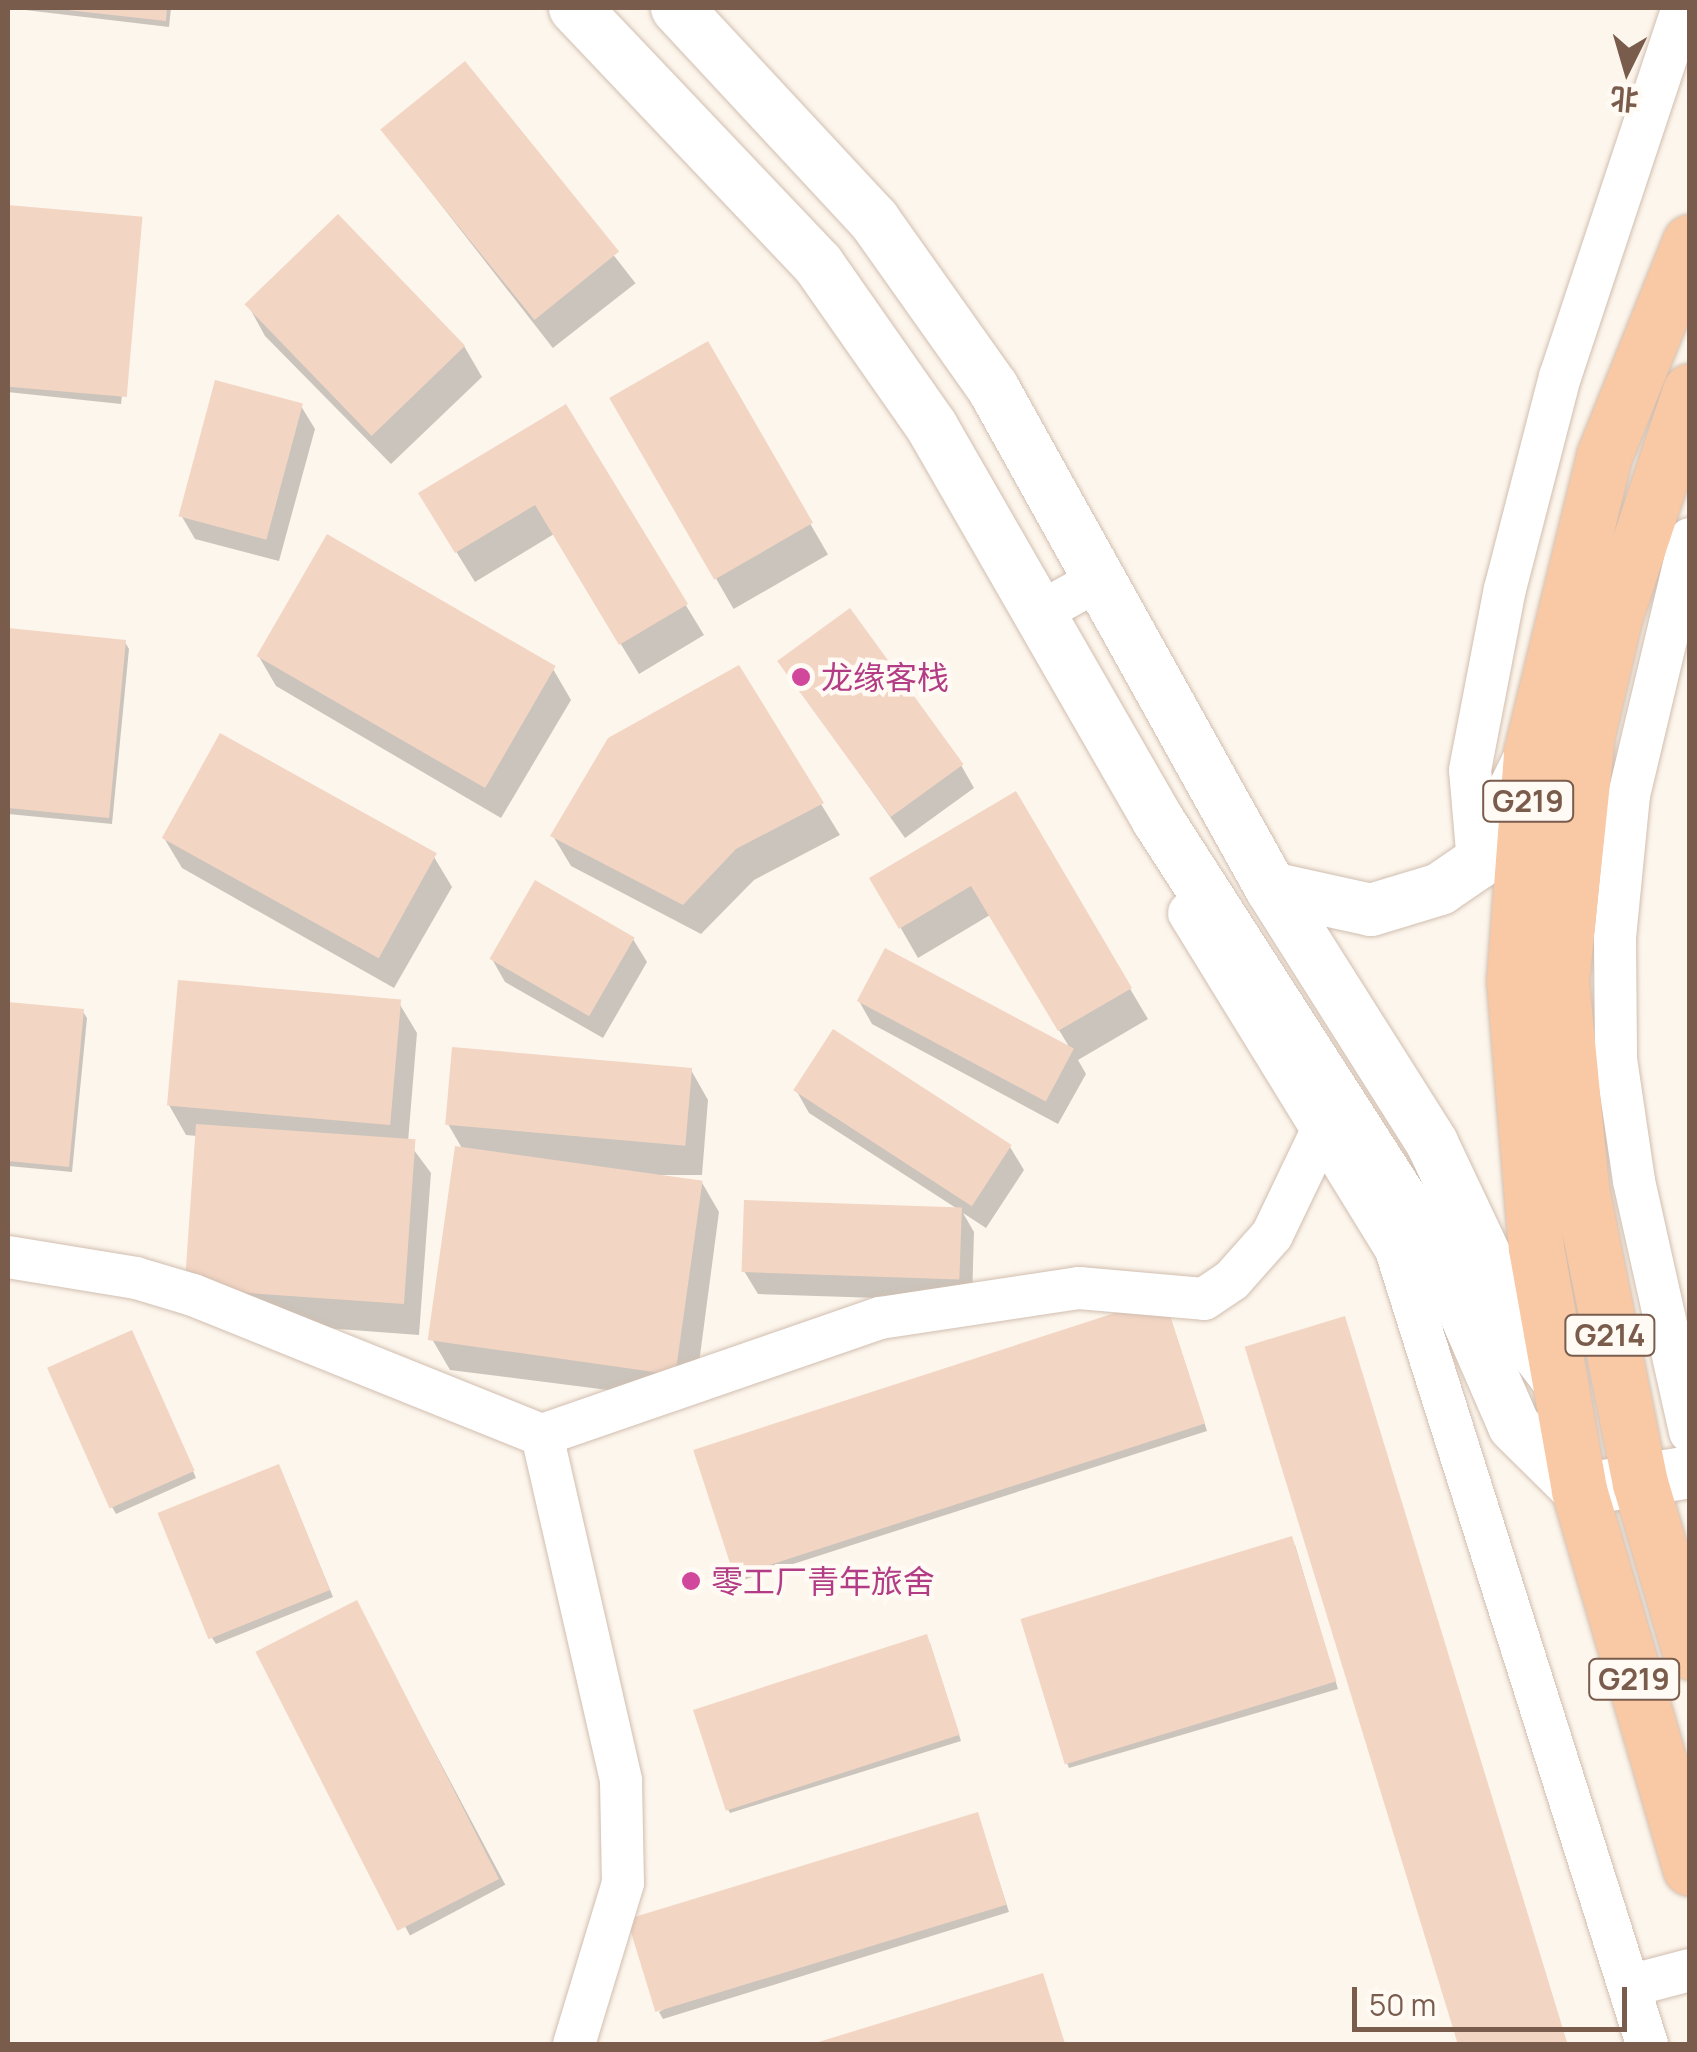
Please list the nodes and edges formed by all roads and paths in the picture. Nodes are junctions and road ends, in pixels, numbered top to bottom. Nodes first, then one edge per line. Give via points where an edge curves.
1 (576, 8) edge
2 (677, 8) edge
3 (1684, 8) edge
4 (1690, 242) edge
5 (1690, 391) edge
6 (1690, 539) edge
7 (1102, 578) junction
8 (1039, 613) junction
9 (1531, 754) junction
10 (1158, 820) junction
11 (1478, 864) junction
12 (1271, 888) junction
13 (1320, 1135) junction
14 (1581, 1188) joint
15 (8, 1257) edge
16 (1560, 1381) junction
17 (1690, 1432) edge
18 (542, 1435) junction
19 (1664, 1478) edge
20 (1579, 1490) junction
21 (1690, 1652) edge
22 (1690, 1868) edge
23 (1690, 1970) edge
24 (1629, 1986) junction
25 (574, 2044) edge
26 (1648, 2044) edge

1 - 8 street via 818,264 932,427
2 - 7 street via 874,220 993,388
3 - 11 street via 1560,377 1505,590 1470,770
4 - 9 highway, G219 via 1604,456
5 - 14 highway, G219 via 1615,615 1588,734 1570,861 1561,980
6 - 17 street via 1629,795 1614,939 1616,1059 1634,1181
7 - 8 street
7 - 12 street
8 - 10 street
9 - 11 street
9 - 16 highway, G219 via 1514,980 1536,1248
10 - 13 street via 1165,873
10 - 20 street via 1445,1267 1514,1426
11 - 12 street via 1440,889 1371,910
12 - 16 street via 1432,1143 1522,1333
13 - 18 street via 1272,1235 1232,1280 1204,1299 1079,1288 880,1318
13 - 24 street via 1396,1250
14 - 19 highway, G214
15 - 18 street via 136,1278 194,1295
16 - 20 highway, G214
18 - 25 street via 620,1781 623,1884
19 - 20 street
19 - 21 highway, G219
20 - 22 highway, G219
23 - 24 street
24 - 26 street

